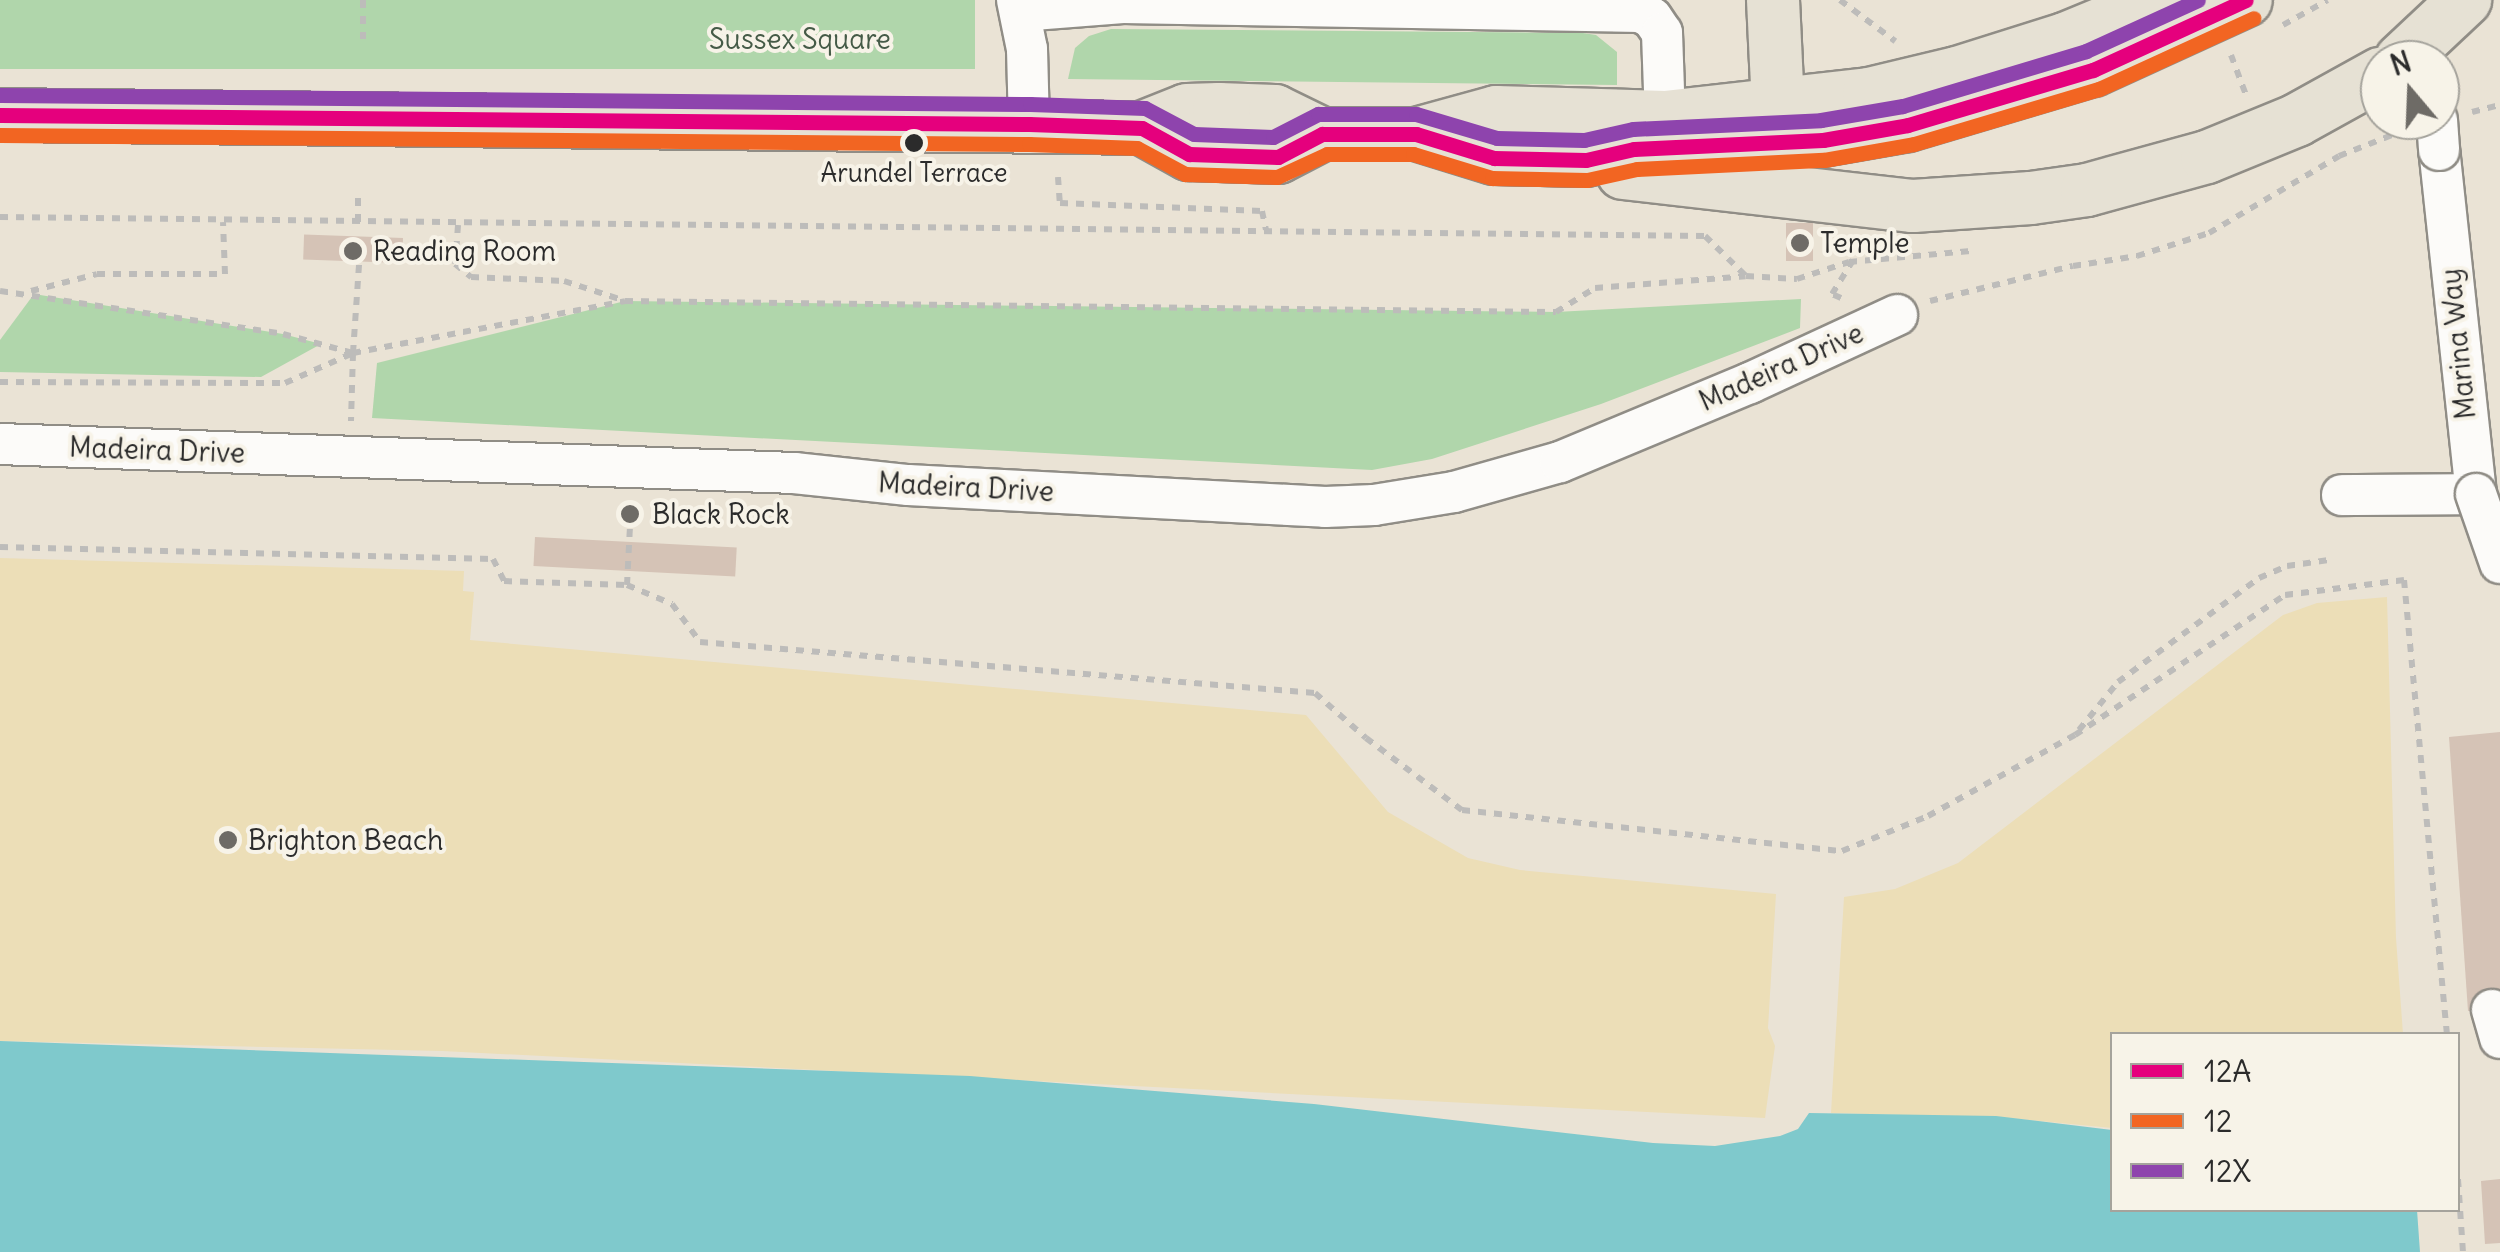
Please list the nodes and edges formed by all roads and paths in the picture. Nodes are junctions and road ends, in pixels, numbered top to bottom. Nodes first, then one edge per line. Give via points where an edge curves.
1 (363, 0) edge
2 (1773, 0) edge
3 (1840, 0) edge
4 (2160, 0) edge
5 (2246, 0) edge
6 (2465, 0) edge
7 (1018, 6) edge
8 (363, 38) dead end
9 (2422, 40) edge
10 (1904, 48) dead end
11 (2231, 54) dead end
12 (2360, 85) edge
13 (2249, 105) dead end
14 (2500, 105) edge
15 (1778, 106) junction
16 (0, 114) edge
17 (2460, 115) edge
18 (1665, 116) junction
19 (1029, 124) junction
20 (1416, 134) junction
21 (2384, 140) edge
22 (2439, 140) edge
23 (1586, 160) junction
24 (1058, 177) dead end
25 (358, 194) dead end
26 (0, 217) edge
27 (224, 222) junction
28 (358, 222) junction
29 (458, 224) junction
30 (1266, 230) junction
31 (1849, 262) dead end
32 (358, 264) dead end
33 (1746, 276) junction
34 (0, 292) edge
35 (24, 293) junction
36 (625, 301) junction
37 (1907, 308) joint
38 (354, 353) junction
39 (0, 382) edge
40 (0, 444) edge
41 (350, 457) junction
42 (2476, 494) junction
43 (2342, 495) dead end
44 (630, 524) dead end
45 (0, 547) edge
46 (2328, 560) dead end
47 (2500, 563) edge
48 (627, 586) junction
49 (2076, 735) junction
50 (2446, 1032) edge
51 (2460, 1208) edge
52 (2463, 1252) edge

1 - 8 path
2 - 15 main road
3 - 10 path
4 - 15 main road via 1956,73
5 - 23 main road via 2093,70 1908,125 1823,140 1634,150
6 - 9 main road
7 - 18 street via 1640,12 1662,33
7 - 19 street
11 - 13 path
12 - 23 main road via 2207,157 2087,190 1976,205 1765,192 1637,177
14 - 17 path
15 - 18 main road
16 - 19 main road
18 - 20 main road via 1496,112
19 - 20 main road via 1142,128 1188,110 1220,109 1275,111 1322,134
20 - 23 main road via 1494,158
21 - 37 path via 2339,156 2209,233
22 - 42 street, Marina Way, bridge
24 - 30 path via 1060,203 1262,212
25 - 28 path
26 - 27 path
27 - 28 path
27 - 35 path via 225,274 98,274
28 - 29 path
29 - 30 path
29 - 36 path via 456,264 471,277 564,281
30 - 33 path via 1705,236
31 - 33 path via 1797,279
32 - 38 path
33 - 36 path via 1595,288 1556,312
34 - 35 path
35 - 38 path via 283,334
36 - 38 path
37 - 41 street, Madeira Drive via 1560,462 1454,492 1374,505
38 - 39 path via 285,382
38 - 41 path
40 - 41 street, Madeira Drive
42 - 43 street
42 - 47 street, Marina Way, bridge
44 - 48 path
45 - 48 path via 493,560 504,581
46 - 49 path via 2260,578 2118,682
48 - 49 path via 672,604 700,642 1315,692 1462,810 1842,851 1928,816
49 - 50 path via 2285,594 2404,580
51 - 52 path

